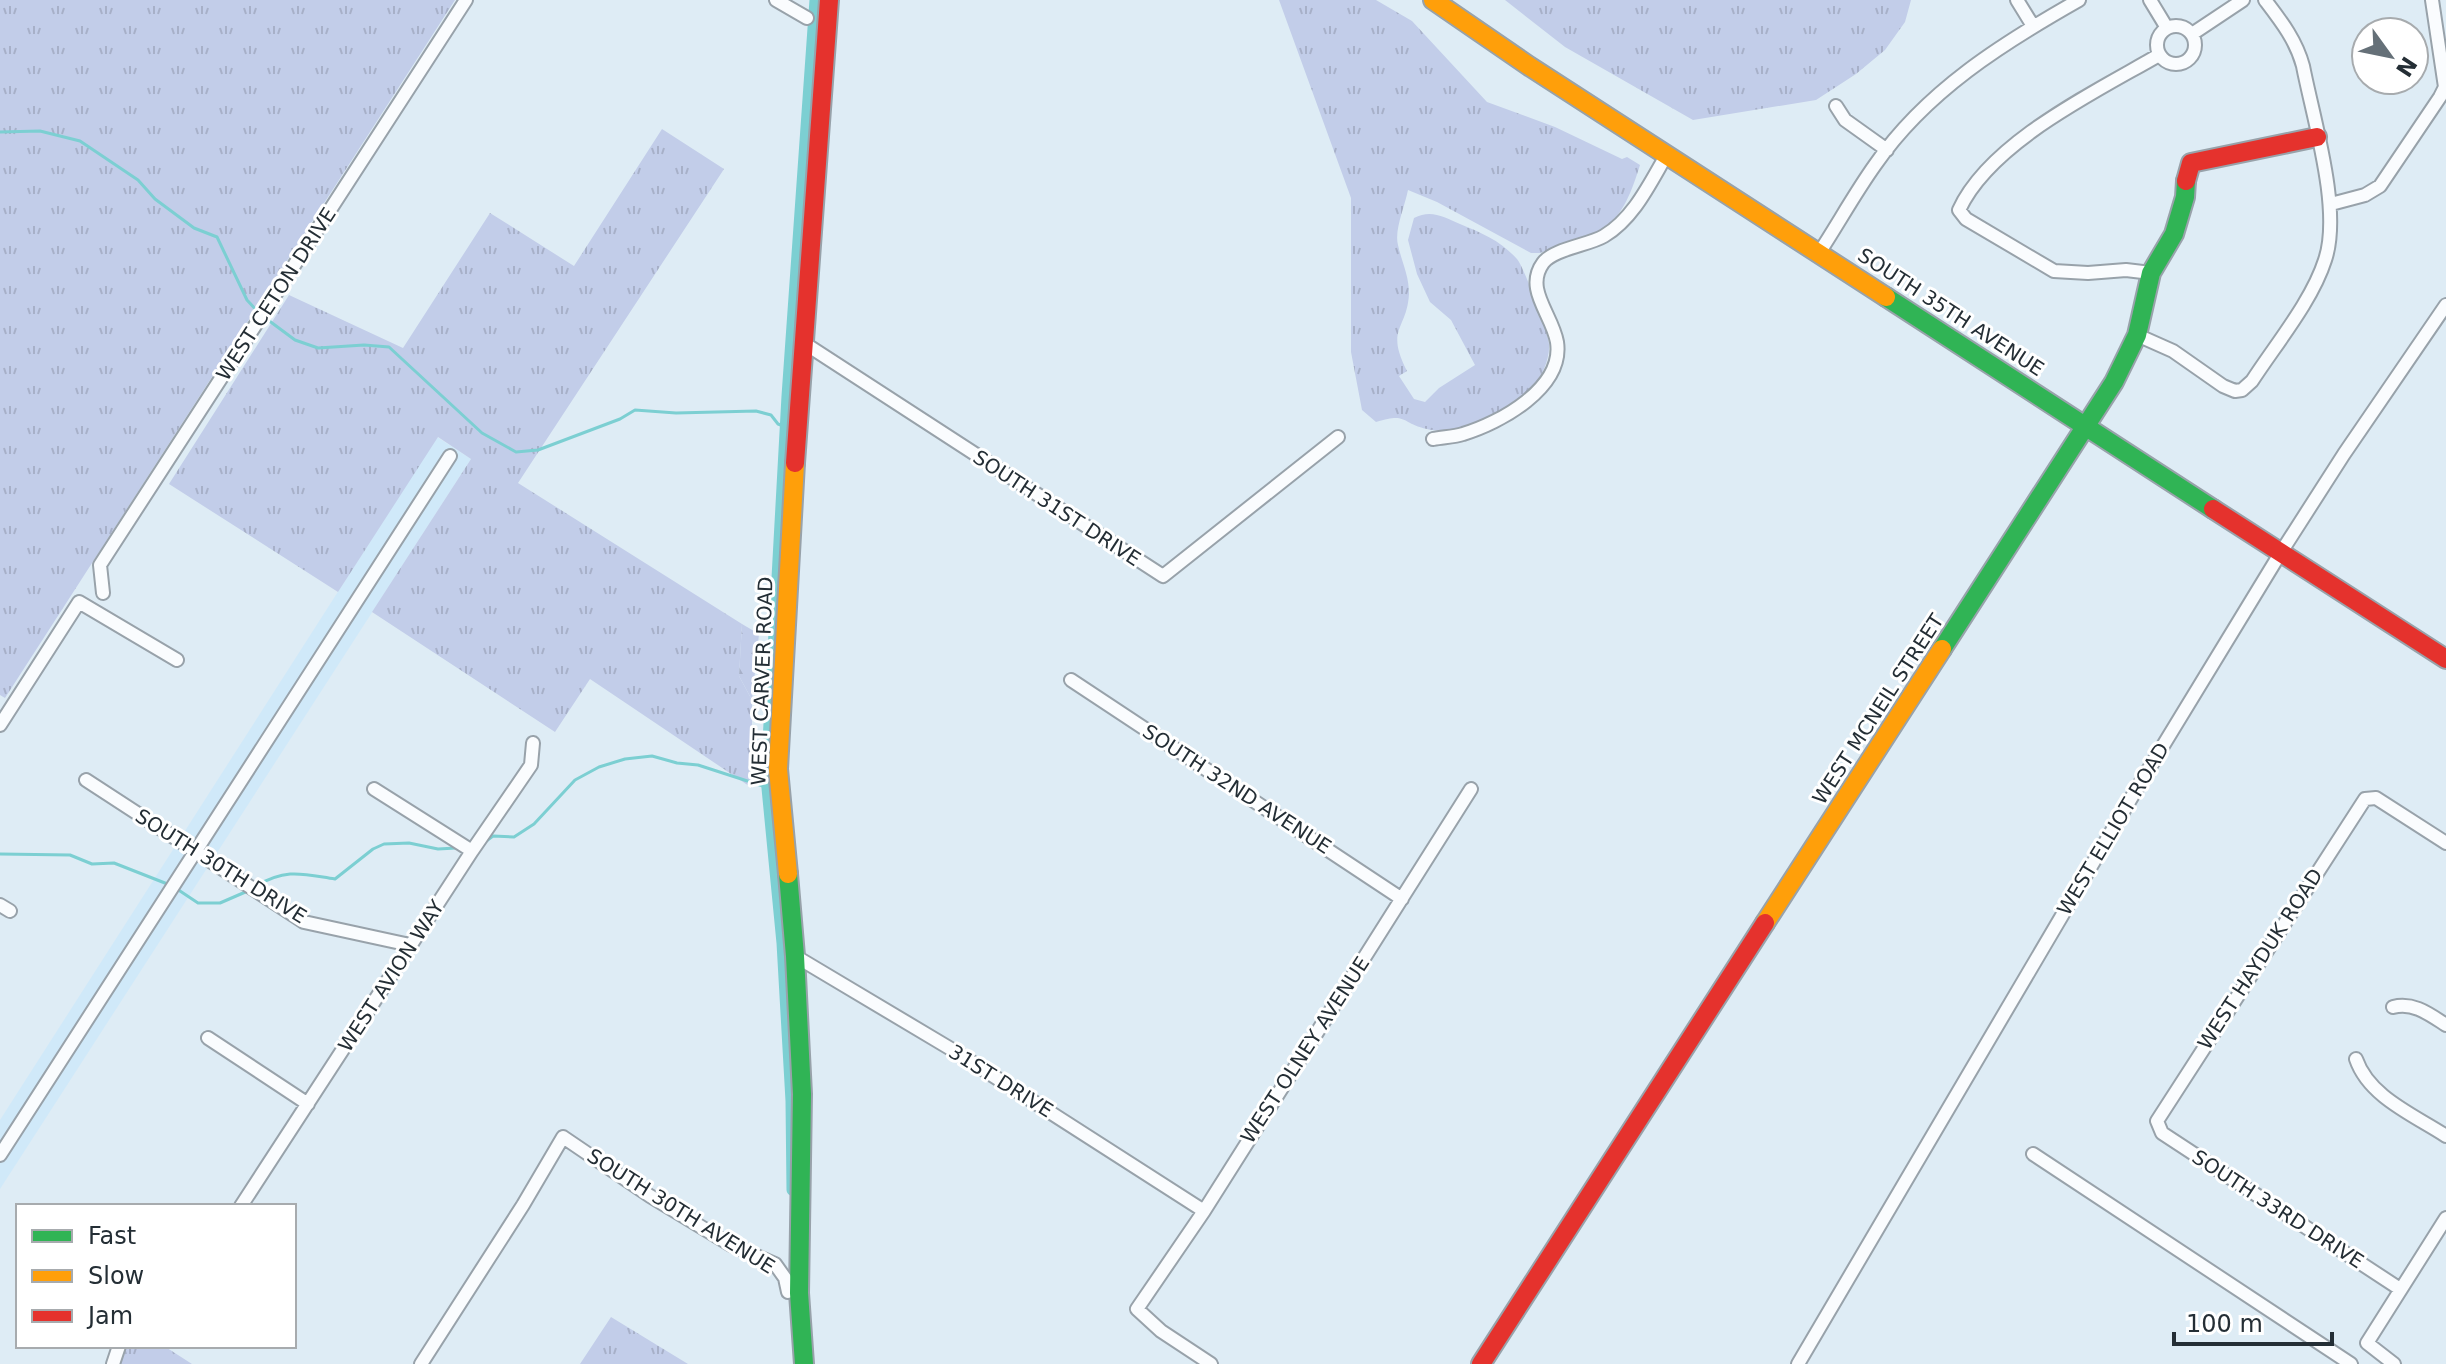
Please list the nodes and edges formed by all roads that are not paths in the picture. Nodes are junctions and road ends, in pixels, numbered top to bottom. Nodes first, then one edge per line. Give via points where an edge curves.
1 (466, 0) edge
2 (776, 0) edge
3 (829, 0) edge
4 (1433, 0) edge
5 (2017, 0) edge
6 (2079, 0) edge
7 (2150, 0) edge
8 (2243, 0) edge
9 (2265, 0) edge
10 (2432, 0) edge
11 (2440, 15) edge
12 (807, 18) dead end
13 (2033, 26) junction
14 (2167, 28) junction
15 (2192, 34) junction
16 (2159, 55) junction
17 (1836, 106) dead end
18 (2317, 137) junction
19 (1887, 150) junction
20 (1667, 154) junction
21 (2331, 204) junction
22 (1819, 253) junction
23 (2151, 273) junction
24 (2446, 305) edge
25 (2137, 335) junction
26 (804, 343) junction
27 (2087, 426) junction
28 (1338, 437) dead end
29 (1433, 439) dead end
30 (450, 456) dead end
31 (2280, 554) junction
32 (103, 593) dead end
33 (2446, 659) edge
34 (177, 660) dead end
35 (1071, 680) dead end
36 (0, 725) edge
37 (533, 743) dead end
38 (86, 780) dead end
39 (374, 789) dead end
40 (1471, 789) dead end
41 (2446, 843) edge
42 (195, 851) junction
43 (472, 851) junction
44 (1402, 899) junction
45 (410, 945) junction
46 (795, 956) junction
47 (2393, 1007) dead end
48 (2446, 1025) edge
49 (208, 1038) dead end
50 (2356, 1059) dead end
51 (308, 1104) junction
52 (2157, 1126) joint
53 (2446, 1136) edge
54 (2033, 1154) dead end
55 (0, 1155) edge
56 (242, 1204) edge
57 (1204, 1211) junction
58 (2446, 1218) edge
59 (2400, 1289) junction
60 (788, 1292) dead end
61 (421, 1364) edge
62 (804, 1364) edge
63 (1211, 1364) edge
64 (1481, 1364) edge
65 (1798, 1364) edge
66 (2351, 1364) edge
67 (2394, 1364) edge

1 - 32 street, WEST CETON DRIVE via 100,565
2 - 12 street
3 - 26 street, WEST CARVER ROAD
4 - 20 street, SOUTH 35TH AVENUE
5 - 13 street
6 - 13 street
7 - 14 street
8 - 15 street
9 - 18 street via 2299,50
10 - 11 street
11 - 21 street via 2445,87 2440,97 2380,186
13 - 19 street via 1954,80
14 - 15 street via 2182,27
14 - 16 street via 2157,40
15 - 16 street via 2195,46 2185,62 2172,64
16 - 23 street via 2052,117 2006,153 1967,192 1959,210 2054,271
17 - 19 street via 1845,120
18 - 21 street
18 - 23 street, WEST MCNEIL STREET via 2191,163 2174,234
19 - 22 street
20 - 22 street, SOUTH 35TH AVENUE
20 - 29 street via 1622,222 1603,236 1545,259 1536,274 1534,287 1557,343 1548,379 1489,424
21 - 25 street via 2325,261 2242,390 2223,386 2173,351
22 - 27 street, SOUTH 35TH AVENUE
23 - 25 street, WEST MCNEIL STREET
24 - 31 street, WEST ELLIOT ROAD
25 - 27 street, WEST MCNEIL STREET
26 - 28 street, SOUTH 31ST DRIVE via 1163,576
26 - 46 street, WEST CARVER ROAD via 778,769
27 - 31 street, SOUTH 35TH AVENUE
27 - 64 street, WEST MCNEIL STREET
30 - 42 street
31 - 33 street, SOUTH 35TH AVENUE
31 - 65 street, WEST ELLIOT ROAD
34 - 36 street via 79,602
35 - 44 street, SOUTH 32ND AVENUE
37 - 43 street, WEST AVION WAY via 531,765
38 - 42 street, SOUTH 30TH DRIVE
39 - 43 street
40 - 44 street, WEST OLNEY AVENUE
41 - 52 street, WEST HAYDUK ROAD via 2383,802 2370,797 2360,804
42 - 45 street, SOUTH 30TH DRIVE via 304,922
42 - 55 street
43 - 45 street, WEST AVION WAY
44 - 57 street, WEST OLNEY AVENUE
45 - 51 street, WEST AVION WAY
46 - 57 street, 31ST DRIVE
46 - 62 street, WEST CARVER ROAD
47 - 48 street via 2413,1006
49 - 51 street
50 - 53 street via 2374,1089
51 - 56 street, WEST AVION WAY
52 - 59 street, SOUTH 33RD DRIVE
54 - 66 street
57 - 63 street, WEST OLNEY AVENUE via 1137,1309
58 - 59 street
59 - 67 street via 2367,1343
60 - 61 street, SOUTH 30TH AVENUE via 775,1264 731,1245 563,1137

